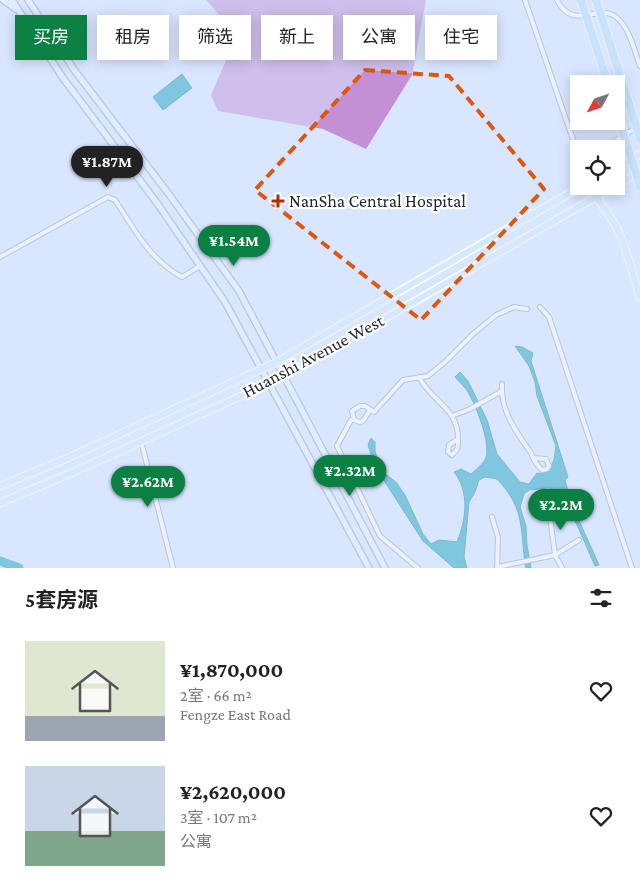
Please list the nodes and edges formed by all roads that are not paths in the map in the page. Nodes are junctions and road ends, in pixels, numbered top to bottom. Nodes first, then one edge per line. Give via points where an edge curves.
1 (4, 0) edge
2 (12, 0) edge
3 (28, 0) edge
4 (525, 0) edge
5 (557, 0) edge
6 (581, 0) edge
7 (596, 0) edge
8 (22, 14) junction
9 (640, 66) edge
10 (605, 75) edge
11 (640, 125) edge
12 (622, 130) edge
13 (640, 138) edge
14 (573, 140) edge
15 (617, 140) edge
16 (640, 154) edge
17 (625, 162) edge
18 (640, 172) edge
19 (625, 181) edge
20 (640, 186) edge
21 (570, 193) edge
22 (599, 195) edge
23 (595, 197) junction
24 (0, 257) edge
25 (200, 266) junction
26 (640, 297) edge
27 (540, 307) dead end
28 (527, 309) dead end
29 (278, 362) junction
30 (262, 370) junction
31 (285, 376) junction
32 (419, 377) junction
33 (270, 383) junction
34 (502, 384) dead end
35 (502, 391) junction
36 (370, 410) junction
37 (452, 416) junction
38 (354, 420) junction
39 (458, 439) dead end
40 (141, 441) junction
41 (534, 458) dead end
42 (0, 486) edge
43 (0, 503) edge
44 (548, 510) dead end
45 (492, 518) dead end
46 (579, 540) dead end
47 (554, 554) junction
48 (497, 567) edge
49 (173, 568) edge
50 (369, 568) edge
51 (385, 568) edge
52 (418, 568) edge
53 (562, 568) edge
54 (632, 568) edge

1 - 8 main road
2 - 8 main road
3 - 29 main road via 75,71 239,291
4 - 14 street
5 - 9 street via 568,14 608,13 615,16 630,37
6 - 10 highway, bridge
7 - 13 highway, bridge
8 - 25 main road via 63,78 158,203
11 - 15 street
12 - 20 highway, bridge
16 - 17 main road
18 - 19 main road, Huanshi Avenue West
21 - 29 main road, Huanshi Avenue West
22 - 23 main road, Huanshi Avenue West
23 - 26 main road via 620,233
23 - 31 main road, Huanshi Avenue West
24 - 25 street via 108,197 115,200 151,254 168,270 182,277
25 - 30 main road via 225,302
27 - 54 street via 549,317
28 - 32 street via 514,307 496,315 428,376
29 - 30 main road, Huanshi Avenue West
29 - 31 main road
30 - 33 main road
30 - 42 main road, Huanshi Avenue West
31 - 33 main road, Huanshi Avenue West
31 - 51 main road
32 - 36 street via 403,380 374,412
32 - 37 street via 424,387
33 - 40 main road, Huanshi Avenue West
33 - 50 main road
34 - 35 street
35 - 37 street
35 - 41 street via 504,408 511,423
36 - 38 street via 364,422
36 - 38 street via 365,406 355,409 352,411
37 - 39 street
38 - 52 street via 351,420 337,446 380,536
40 - 43 main road, Huanshi Avenue West
40 - 49 street
44 - 47 street
45 - 48 street via 498,537
46 - 47 street
47 - 48 street
47 - 53 street

